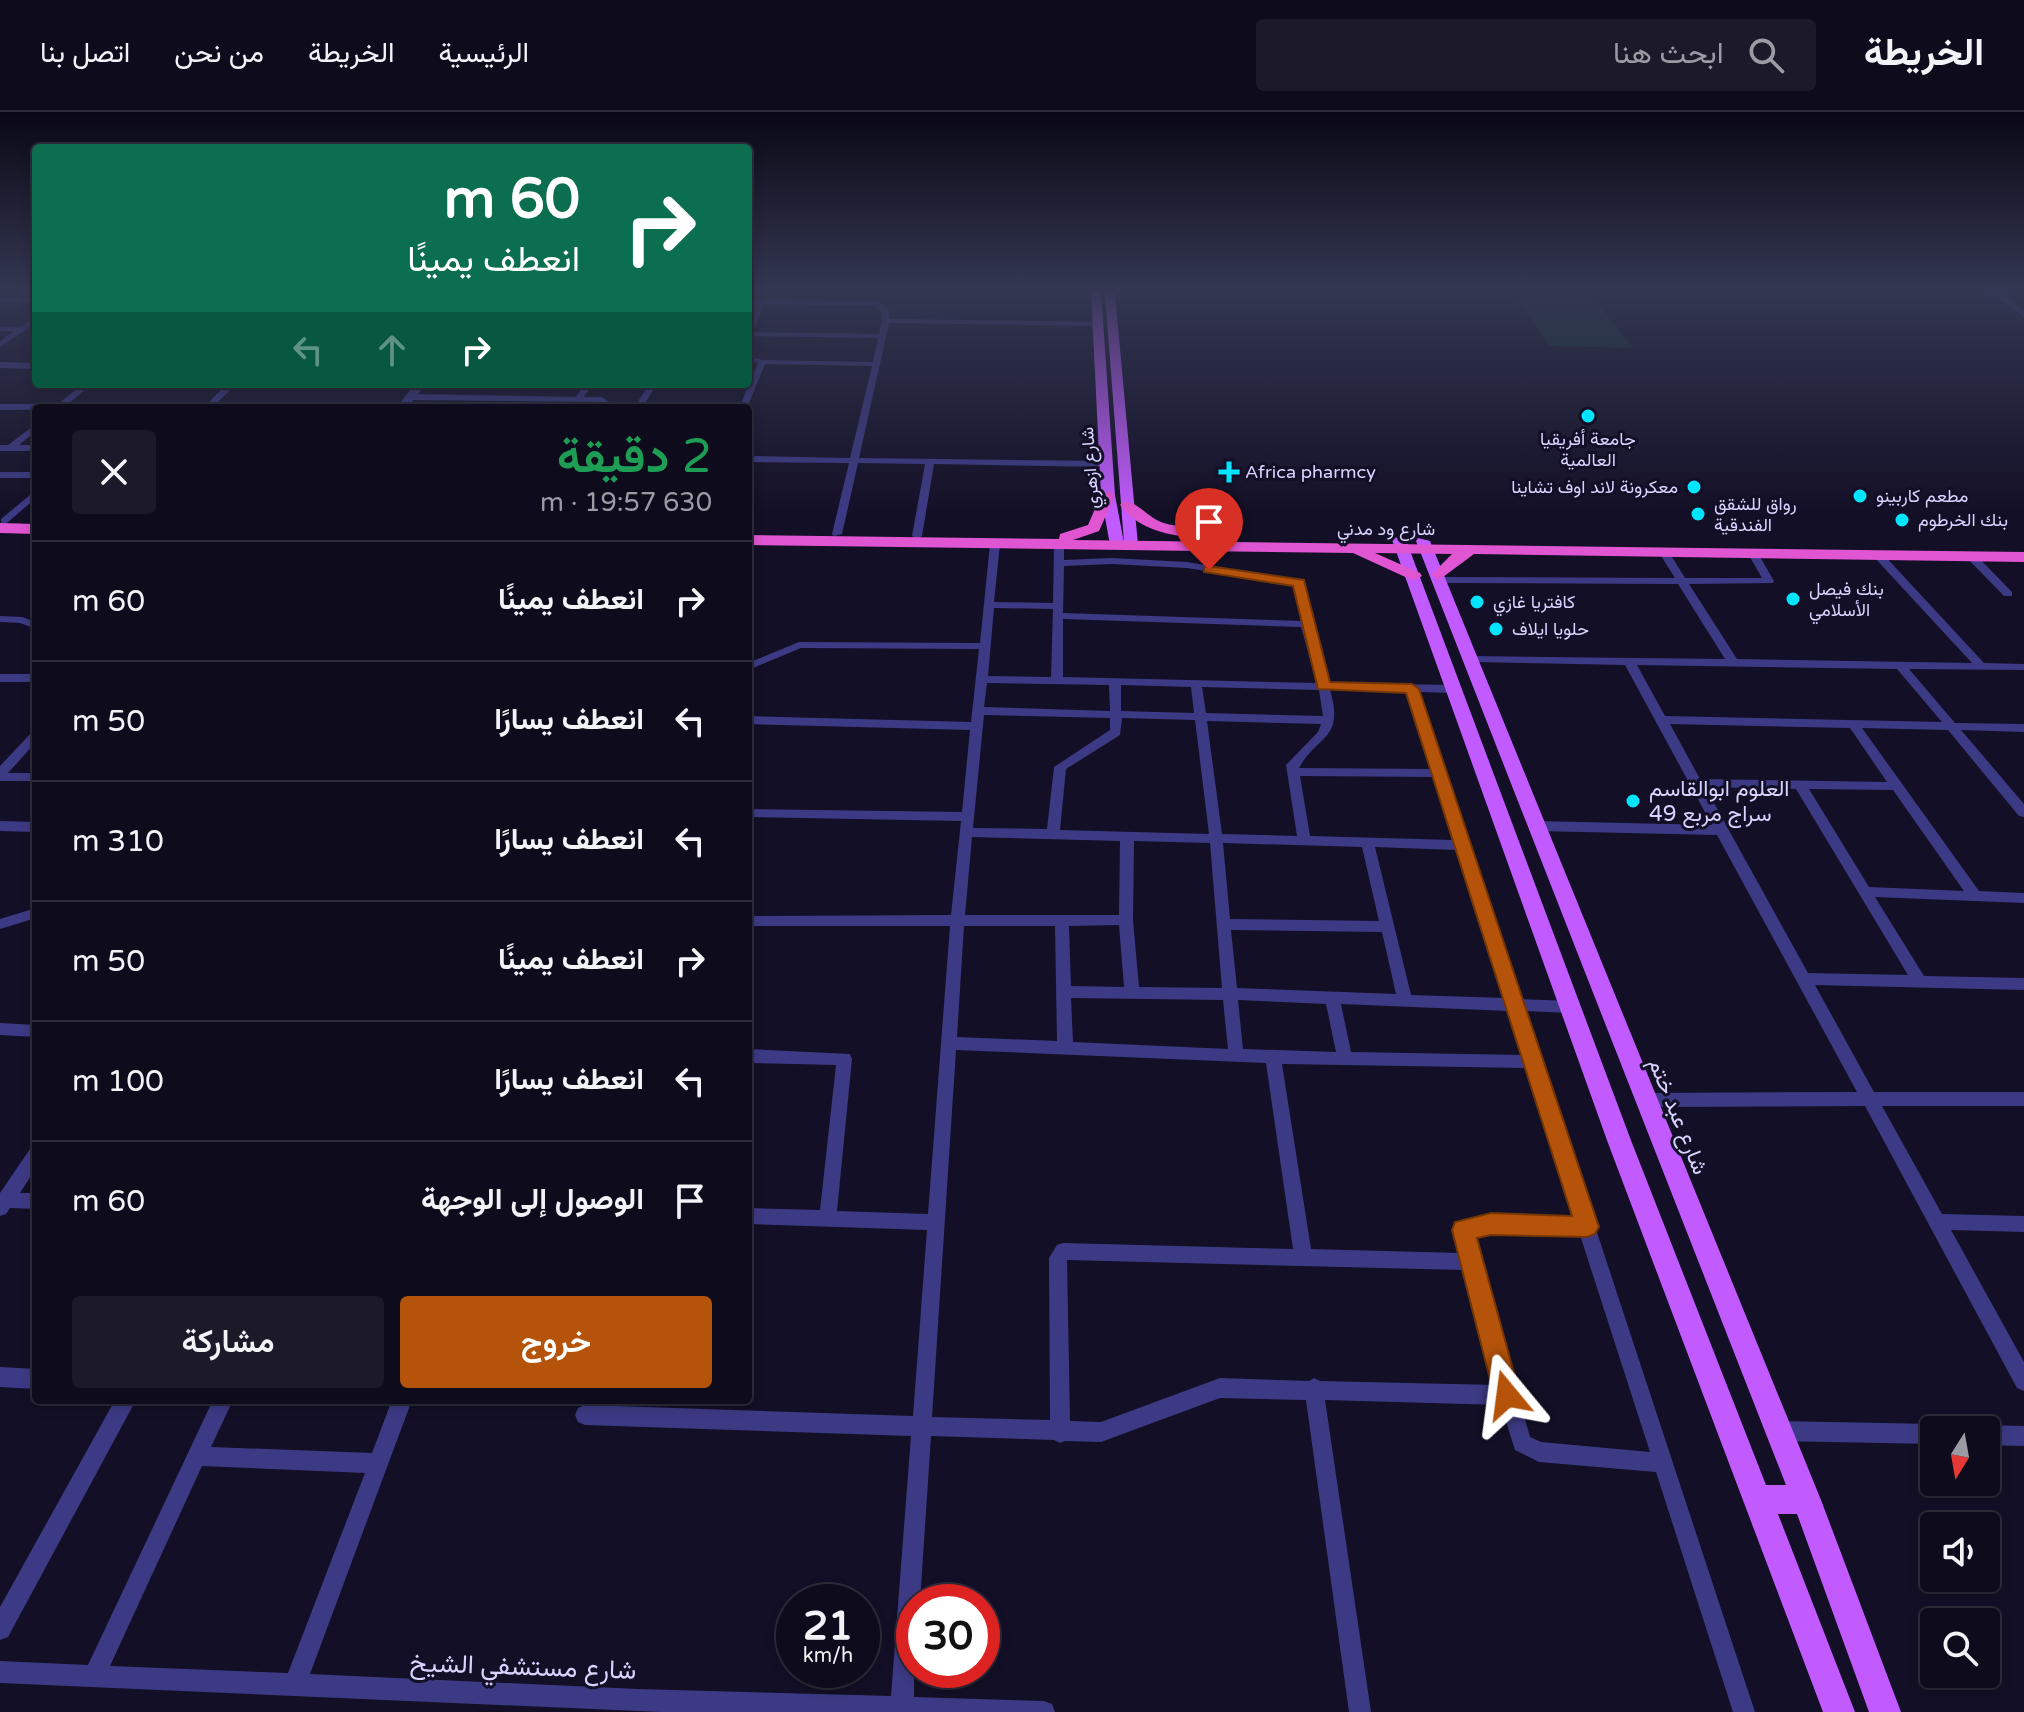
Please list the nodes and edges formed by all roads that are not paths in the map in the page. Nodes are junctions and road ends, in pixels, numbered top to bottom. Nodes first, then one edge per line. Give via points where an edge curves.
1 (32, 366) edge
2 (877, 366) edge
3 (1104, 366) edge
4 (1111, 366) edge
5 (2, 367) edge
6 (83, 388) edge
7 (228, 388) edge
8 (418, 388) edge
9 (586, 388) edge
10 (487, 399) junction
11 (578, 400) junction
12 (65, 404) edge
13 (212, 404) edge
14 (404, 404) edge
15 (483, 404) edge
16 (604, 404) edge
17 (0, 407) edge
18 (32, 408) edge
19 (32, 430) edge
20 (1113, 434) junction
21 (5, 448) edge
22 (32, 448) edge
23 (752, 459) edge
24 (856, 461) junction
25 (930, 461) junction
26 (1107, 464) junction
27 (0, 475) edge
28 (32, 475) edge
29 (1108, 495) junction
30 (32, 497) edge
31 (1127, 505) junction
32 (32, 522) edge
33 (1, 524) edge
34 (32, 528) edge
35 (752, 533) edge
36 (837, 534) junction
37 (917, 536) junction
38 (752, 540) edge
39 (1059, 541) junction
40 (1123, 541) junction
41 (995, 544) junction
42 (1350, 544) junction
43 (1413, 545) junction
44 (1472, 549) junction
45 (2024, 550) edge
46 (1663, 551) junction
47 (1752, 552) junction
48 (1878, 555) junction
49 (1971, 556) junction
50 (2024, 557) edge
51 (1059, 563) junction
52 (1414, 576) junction
53 (1440, 578) junction
54 (1683, 583) junction
55 (2008, 594) dead end
56 (989, 605) junction
57 (1059, 611) junction
58 (0, 619) edge
59 (32, 624) edge
60 (984, 646) junction
61 (1313, 646) junction
62 (1470, 659) junction
63 (1629, 661) junction
64 (1732, 661) junction
65 (752, 665) edge
66 (1900, 665) junction
67 (1981, 666) junction
68 (2024, 667) edge
69 (0, 678) edge
70 (32, 678) edge
71 (982, 679) junction
72 (1057, 681) junction
73 (1115, 681) junction
74 (1196, 682) junction
75 (1323, 686) junction
76 (1412, 689) junction
77 (1454, 689) junction
78 (1118, 714) junction
79 (1199, 715) junction
80 (977, 718) junction
81 (752, 720) edge
82 (1329, 720) junction
83 (1662, 720) junction
84 (1853, 724) junction
85 (1951, 727) junction
86 (2024, 728) edge
87 (32, 740) edge
88 (1292, 772) junction
89 (1437, 773) junction
90 (0, 776) edge
91 (32, 777) edge
92 (1696, 783) junction
93 (1800, 785) junction
94 (1898, 786) junction
95 (752, 813) edge
96 (2024, 813) edge
97 (966, 825) junction
98 (0, 826) edge
99 (1537, 826) junction
100 (32, 827) edge
101 (1722, 830) junction
102 (1053, 835) junction
103 (1127, 838) junction
104 (1216, 839) junction
105 (1304, 839) junction
106 (1367, 841) junction
107 (1461, 845) junction
108 (1866, 892) junction
109 (1975, 896) junction
110 (2024, 898) edge
111 (32, 914) edge
112 (1126, 920) junction
113 (752, 921) edge
114 (1062, 921) junction
115 (957, 923) junction
116 (0, 924) edge
117 (1224, 924) junction
118 (1388, 927) junction
119 (1804, 979) junction
120 (1919, 981) junction
121 (2024, 984) edge
122 (1065, 992) junction
123 (1132, 993) junction
124 (1231, 994) junction
125 (1332, 997) junction
126 (1405, 1000) junction
127 (1514, 1004) junction
128 (1570, 1007) junction
129 (0, 1030) edge
130 (32, 1031) edge
131 (948, 1043) junction
132 (1065, 1048) junction
133 (1236, 1055) junction
134 (752, 1056) edge
135 (1273, 1057) junction
136 (1345, 1058) junction
137 (1534, 1062) junction
138 (1869, 1098) junction
139 (2024, 1099) edge
140 (1644, 1100) junction
141 (32, 1160) edge
142 (32, 1201) edge
143 (3, 1204) edge
144 (752, 1216) edge
145 (828, 1217) junction
146 (936, 1222) junction
147 (1937, 1222) junction
148 (2024, 1224) edge
149 (1587, 1227) junction
150 (1303, 1257) junction
151 (1470, 1262) junction
152 (0, 1377) edge
153 (32, 1379) edge
154 (2024, 1381) edge
155 (1314, 1388) junction
156 (1507, 1395) junction
157 (124, 1404) edge
158 (221, 1404) edge
159 (400, 1404) edge
160 (585, 1415) dead end
161 (921, 1424) junction
162 (1778, 1431) junction
163 (1060, 1433) junction
164 (1920, 1434) edge
165 (2000, 1435) edge
166 (2024, 1436) edge
167 (197, 1456) junction
168 (378, 1463) junction
169 (1663, 1463) junction
170 (1757, 1499) junction
171 (1806, 1500) junction
172 (0, 1629) edge
173 (1, 1674) edge
174 (94, 1676) junction
175 (295, 1685) junction
176 (637, 1706) edge
177 (902, 1707) junction
178 (1044, 1712) edge
179 (1360, 1712) edge
180 (1744, 1712) edge
181 (1839, 1712) edge
182 (1885, 1712) edge

1 - 5 street
2 - 24 street
3 - 20 main road, شارع ازهري
4 - 20 main road
6 - 12 street
7 - 13 street
8 - 14 street
9 - 11 street
10 - 11 street
10 - 14 street
10 - 15 street
11 - 16 street
17 - 18 street
19 - 21 street
20 - 26 main road, شارع ازهري
20 - 31 main road
21 - 22 street
23 - 24 street
24 - 25 street
24 - 36 street
25 - 26 street
25 - 37 street
26 - 29 main road, شارع ازهري
27 - 28 street
29 - 39 highway via 1094,528
29 - 40 main road, شارع ازهري
30 - 33 street
31 - 40 main road
31 - 42 highway via 1147,524 1165,530 1337,535
32 - 33 highway
33 - 34 highway
35 - 36 highway, شارع ود مدني
36 - 37 highway, شارع ود مدني
37 - 39 highway, شارع ود مدني
38 - 41 highway, شارع ود مدني
39 - 40 highway, شارع ود مدني
39 - 41 highway, شارع ود مدني
39 - 51 street
40 - 42 highway, شارع ود مدني
41 - 56 street
42 - 43 highway, شارع ود مدني
42 - 52 highway
43 - 44 highway, شارع ود مدني
43 - 45 highway, شارع ود مدني
43 - 52 main road
43 - 53 main road, شارع عبد ختم
44 - 46 highway, شارع ود مدني
44 - 53 highway via 1451,561
46 - 47 highway, شارع ود مدني
46 - 54 street
47 - 48 highway, شارع ود مدني
47 - 54 street via 1770,578 1766,583
48 - 49 highway, شارع ود مدني
48 - 67 street
49 - 50 highway, شارع ود مدني
49 - 55 street
51 - 57 street
51 - 61 street via 1187,565 1299,583
52 - 77 main road
53 - 54 street
53 - 62 main road, شارع عبد ختم
54 - 64 street
56 - 57 street
56 - 60 street
57 - 61 street via 1306,624
57 - 72 street
58 - 59 street
60 - 65 street via 799,645
60 - 71 street
61 - 75 street
62 - 63 street
62 - 99 main road, شارع عبد ختم
63 - 64 street
63 - 83 street
64 - 66 street
66 - 67 street
66 - 85 street
67 - 68 street
69 - 70 street
71 - 72 street
71 - 80 street
72 - 73 street
73 - 74 street
73 - 78 street
74 - 75 street
74 - 79 street
75 - 76 street
75 - 82 street
76 - 77 street
76 - 89 street
77 - 128 main road
78 - 79 street
78 - 80 street
78 - 102 street via 1116,732 1060,767
79 - 82 street
79 - 104 street
80 - 81 street
80 - 97 street
82 - 88 street via 1323,734 1295,760
83 - 84 street
83 - 92 street
84 - 85 street
84 - 94 street
85 - 86 street
85 - 96 street
87 - 90 street
88 - 89 street
88 - 105 street
89 - 107 street
90 - 91 street
92 - 93 street
92 - 101 street
93 - 94 street
93 - 108 street
94 - 109 street
95 - 97 street
97 - 102 street
97 - 115 street
98 - 100 street
99 - 101 street
99 - 140 main road, شارع عبد ختم
101 - 119 street
102 - 103 street
103 - 104 street
103 - 112 street
104 - 105 street
104 - 117 street
105 - 106 street
106 - 107 street
106 - 118 street
107 - 127 street
108 - 109 street
108 - 120 street
109 - 110 street
111 - 116 street
112 - 114 street
112 - 123 street
113 - 115 street
114 - 115 street
114 - 122 street
115 - 131 street
117 - 118 street
117 - 124 street
118 - 126 street
119 - 120 street
119 - 138 street
120 - 121 street
122 - 123 street
122 - 132 street
123 - 124 street
124 - 125 street
124 - 133 street
125 - 126 street
125 - 136 street
126 - 127 street
127 - 128 street
127 - 137 street
128 - 170 main road
129 - 130 street
131 - 132 street
131 - 146 street
132 - 133 street
133 - 135 street
134 - 145 street via 844,1059
135 - 136 street
135 - 150 street
136 - 137 street
137 - 149 street
138 - 139 street
138 - 140 street
138 - 147 street
140 - 162 main road, شارع عبد ختم
141 - 143 street
142 - 143 street
144 - 145 street
145 - 146 street
146 - 161 street
147 - 148 street
147 - 154 street
149 - 151 street via 1468,1226 1463,1230
149 - 169 street
150 - 151 street
150 - 163 street via 1059,1253
151 - 156 street
152 - 153 street
155 - 156 street
155 - 163 street via 1220,1388 1117,1429
155 - 179 street
156 - 169 street via 1522,1443 1530,1450
157 - 172 street
158 - 167 street
159 - 168 street
160 - 161 street
161 - 163 street
161 - 177 street
162 - 164 street
162 - 171 main road, شارع عبد ختم
165 - 166 street
167 - 168 street
167 - 174 street
168 - 175 street
169 - 180 street
170 - 171 main road
170 - 181 main road
171 - 182 main road, شارع عبد ختم
173 - 174 street, شارع مستشفي الشيخ
174 - 175 street, شارع مستشفي الشيخ
175 - 176 street, شارع مستشفي الشيخ
176 - 177 street, شارع مستشفي الشيخ
177 - 178 street, شارع مستشفي الشيخ

